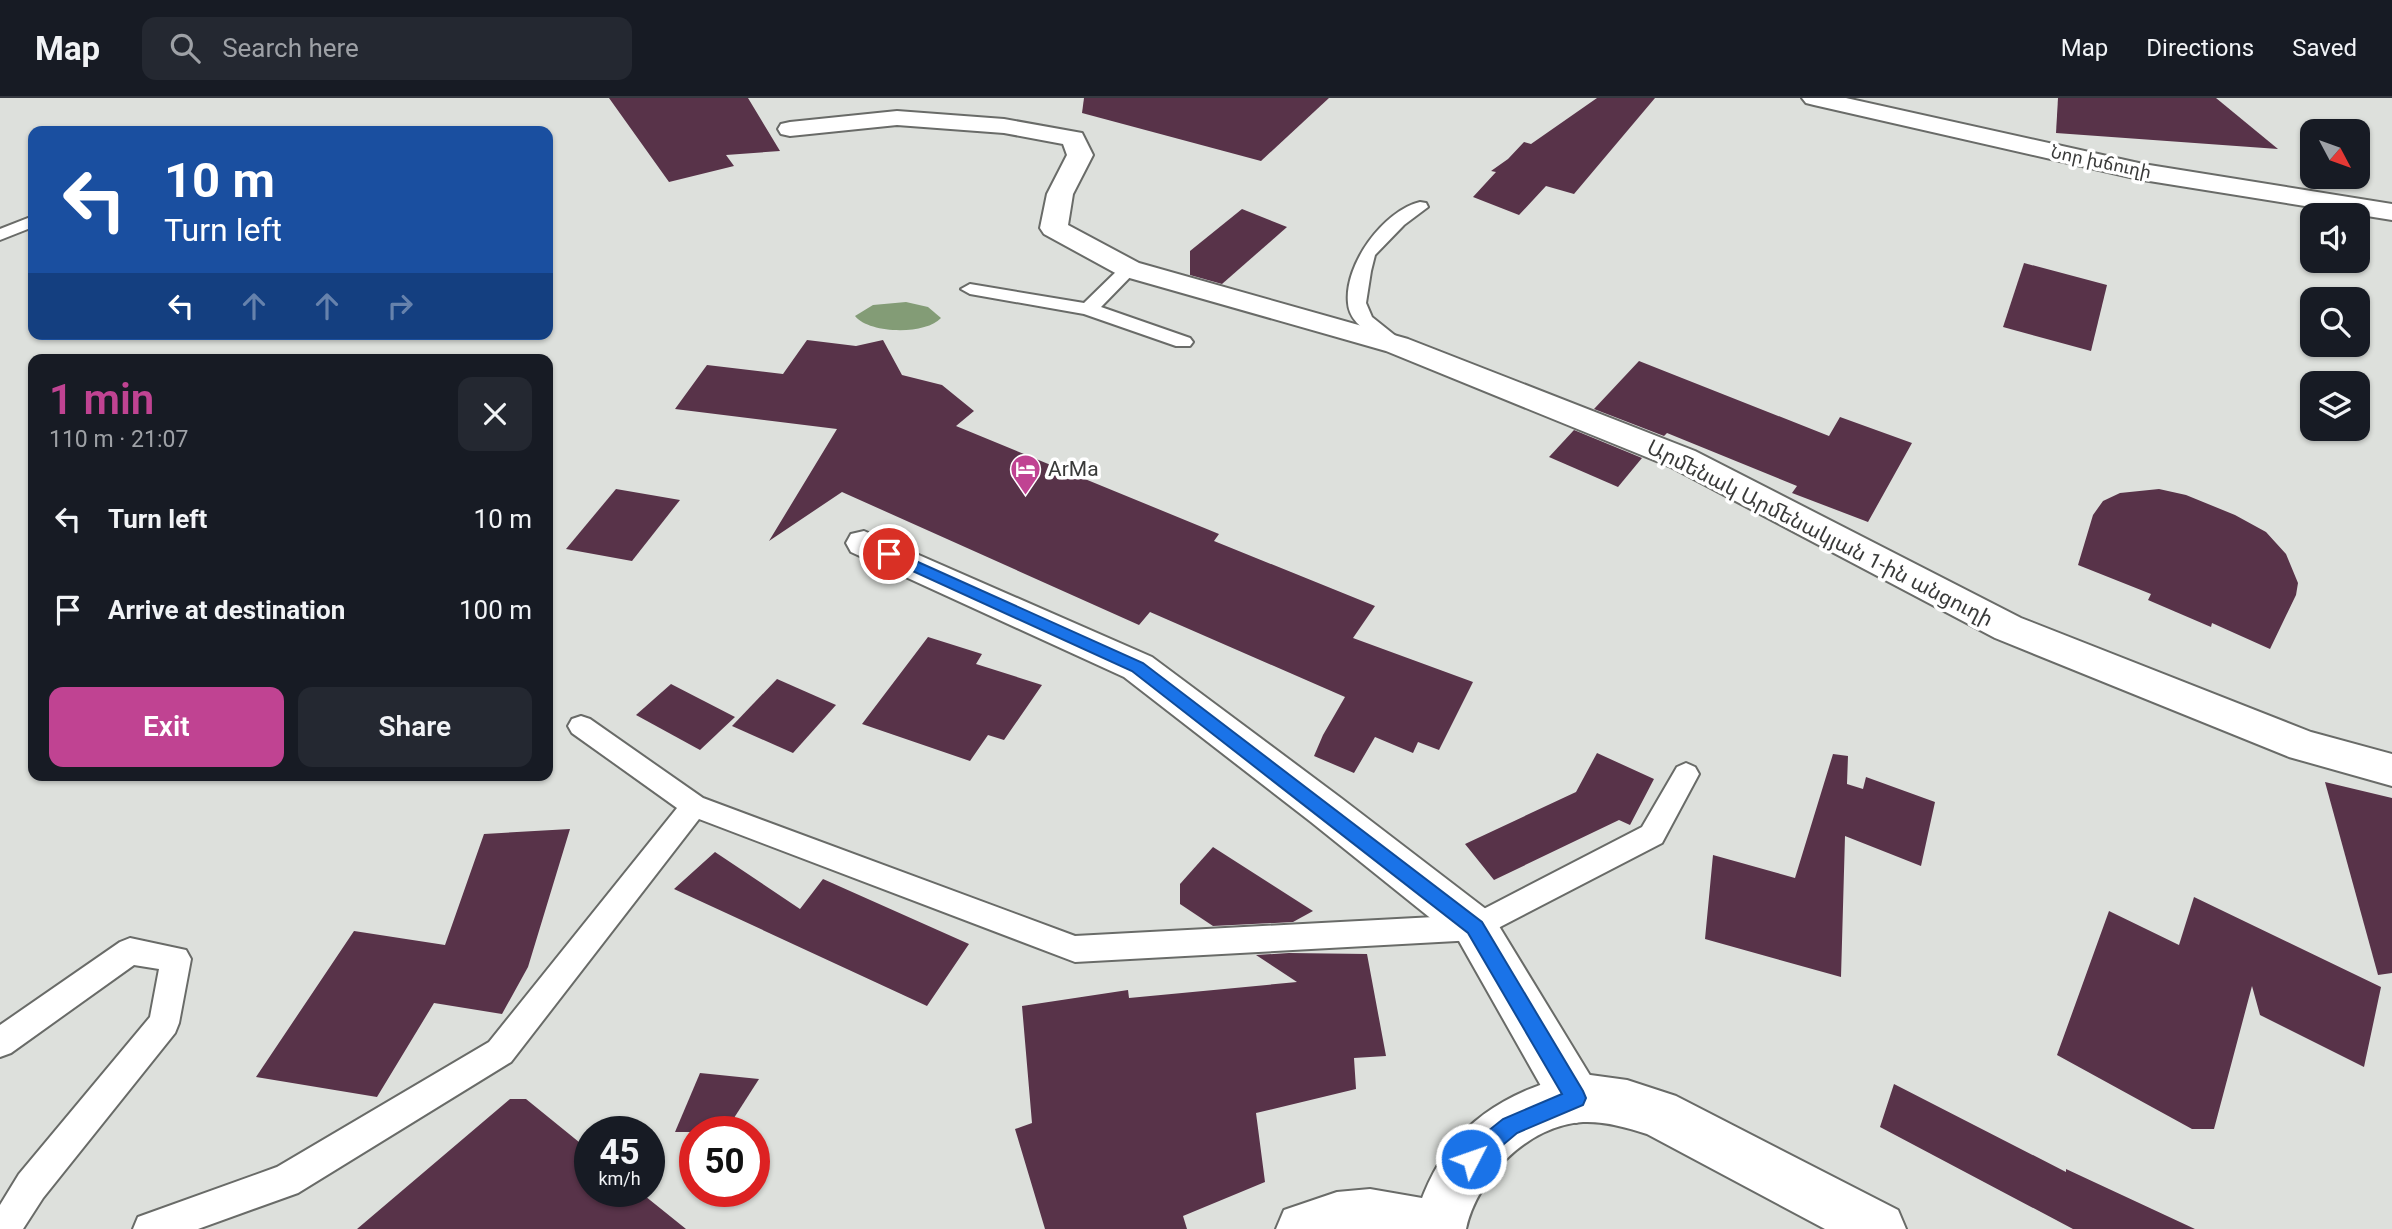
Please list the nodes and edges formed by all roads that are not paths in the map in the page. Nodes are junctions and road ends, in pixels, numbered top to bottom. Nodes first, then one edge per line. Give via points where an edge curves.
1 (1814, 98) edge
2 (790, 129) dead end
3 (1420, 207) dead end
4 (2392, 212) edge
5 (28, 223) edge
6 (0, 235) edge
7 (1129, 269) junction
8 (970, 289) dead end
9 (1088, 309) junction
10 (1183, 342) dead end
11 (1397, 345) junction
12 (864, 543) dead end
13 (581, 726) dead end
14 (2392, 770) edge
15 (1686, 774) dead end
16 (694, 806) junction
17 (1475, 928) junction
18 (0, 1043) edge
19 (1576, 1098) junction
20 (4, 1229) edge
21 (150, 1229) edge
22 (1303, 1229) edge
23 (1439, 1229) edge
24 (1879, 1229) edge

1 - 4 street, Նոր խճուղի via 2143,172
2 - 7 street, Արմենակ Արմենակյան 1-ին անցուղի via 897,118 1004,126 1073,138 1080,155 1060,194 1054,228
3 - 11 lane via 1375,245 1362,271 1357,303 1364,320
5 - 6 lane
7 - 9 lane
7 - 11 street, Արմենակ Արմենակյան 1-ին անցուղի
8 - 9 lane
9 - 10 lane
11 - 14 street, Արմենակ Արմենակյան 1-ին անցուղի via 1683,459 2008,628 2303,746
12 - 17 street via 1138,667
13 - 16 lane
15 - 17 lane via 1653,835
16 - 17 lane via 1075,950
16 - 21 lane via 500,1052 286,1181
17 - 19 street
18 - 20 lane via 130,951 176,959 164,1023 31,1186
19 - 23 street via 1510,1126 1479,1149 1445,1199
19 - 24 street via 1623,1103 1658,1113
22 - 23 street via 1338,1217 1371,1214

